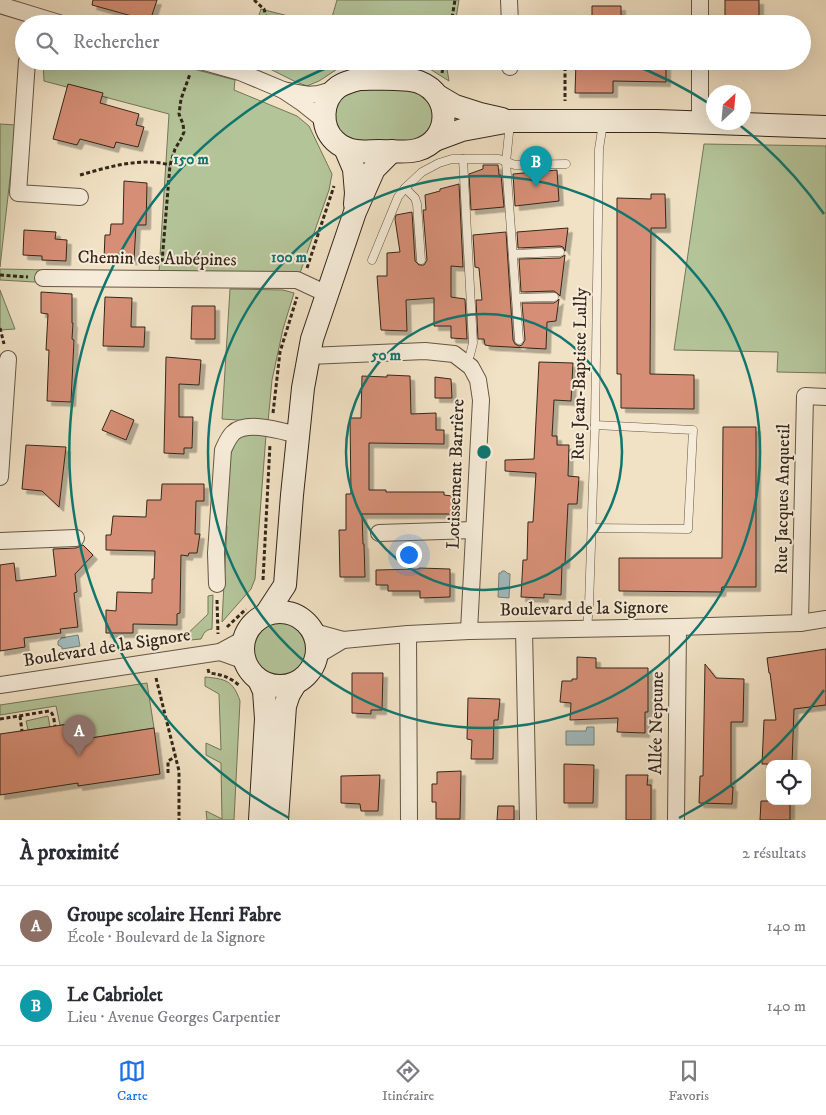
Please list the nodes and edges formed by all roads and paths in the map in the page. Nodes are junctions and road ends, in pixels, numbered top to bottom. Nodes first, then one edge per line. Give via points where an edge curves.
1 (254, 0) edge
2 (455, 0) edge
3 (509, 0) edge
4 (700, 0) edge
5 (0, 5) edge
6 (29, 13) edge
7 (266, 15) edge
8 (452, 15) edge
9 (510, 15) edge
10 (700, 15) edge
11 (26, 70) edge
12 (194, 70) edge
13 (227, 70) edge
14 (443, 70) edge
15 (565, 70) edge
16 (700, 70) edge
17 (440, 87) junction
18 (336, 88) junction
19 (283, 90) junction
20 (324, 121) junction
21 (510, 121) junction
22 (565, 121) junction
23 (603, 121) junction
24 (700, 123) junction
25 (826, 127) edge
26 (434, 140) junction
27 (345, 148) junction
28 (392, 151) junction
29 (462, 159) junction
30 (506, 162) junction
31 (566, 164) dead end
32 (170, 165) junction
33 (80, 175) dead end
34 (335, 182) dead end
35 (405, 188) junction
36 (80, 197) dead end
37 (354, 212) junction
38 (560, 252) dead end
39 (513, 254) junction
40 (372, 260) dead end
41 (421, 260) dead end
42 (0, 275) edge
43 (304, 275) dead end
44 (43, 278) joint
45 (160, 279) junction
46 (327, 294) junction
47 (298, 296) dead end
48 (554, 297) dead end
49 (516, 298) junction
50 (519, 340) dead end
51 (308, 356) junction
52 (8, 360) dead end
53 (466, 363) junction
54 (826, 397) edge
55 (595, 425) junction
56 (271, 429) junction
57 (298, 435) junction
58 (0, 477) edge
59 (592, 528) junction
60 (474, 530) junction
61 (379, 533) dead end
62 (76, 538) dead end
63 (0, 541) edge
64 (217, 584) joint
65 (285, 585) junction
66 (262, 586) dead end
67 (257, 610) junction
68 (826, 618) edge
69 (800, 623) junction
70 (307, 624) junction
71 (678, 627) junction
72 (587, 628) junction
73 (468, 630) junction
74 (524, 630) junction
75 (408, 634) junction
76 (218, 635) junction
77 (244, 638) junction
78 (343, 640) junction
79 (217, 645) junction
80 (318, 655) junction
81 (245, 662) junction
82 (208, 670) dead end
83 (155, 673) dead end
84 (250, 684) junction
85 (295, 684) junction
86 (0, 685) edge
87 (20, 716) junction
88 (0, 719) edge
89 (55, 726) dead end
90 (22, 731) dead end
91 (175, 757) junction
92 (168, 773) dead end
93 (179, 820) edge
94 (260, 820) edge
95 (277, 820) edge
96 (409, 820) edge
97 (528, 820) edge
98 (676, 820) edge

1 - 7 path
2 - 8 path
3 - 9 street
4 - 10 street
5 - 6 street
11 - 36 street via 18,193
12 - 32 path via 181,99 179,114 184,132
13 - 19 street
14 - 17 path
15 - 22 path
16 - 24 street
17 - 18 street via 429,87 418,81 359,79
17 - 21 street via 455,106
17 - 26 street via 444,119
18 - 19 street via 323,94 309,95
18 - 20 street via 328,98
19 - 20 street
20 - 27 street via 328,132
21 - 22 street
21 - 26 street via 462,130
21 - 30 lane
22 - 23 street
23 - 24 street
23 - 55 lane, Rue Jean-Baptiste Lully via 599,149
24 - 25 street
26 - 28 street via 415,151
27 - 28 street
27 - 37 street via 354,169
28 - 37 street via 374,169
29 - 30 lane via 499,159
29 - 35 lane via 439,163 422,172
29 - 53 lane via 473,343
30 - 31 lane via 515,165
30 - 39 lane
32 - 33 path via 141,162
32 - 45 path
34 - 43 path
35 - 40 lane via 398,197
35 - 41 lane via 417,204
37 - 46 street
38 - 39 lane
39 - 49 lane
42 - 44 path
44 - 45 street, Chemin des Aubépines
45 - 46 street, Chemin des Aubépines via 297,280
46 - 51 street
47 - 56 path via 280,352
48 - 49 lane
49 - 50 lane
51 - 53 street via 426,350 454,354
51 - 57 street
52 - 58 street
53 - 60 street, Lotissement Barrière via 478,380 481,400
54 - 69 street, Rue Jacques Anquetil via 805,396
55 - 59 lane, Rue Jean-Baptiste Lully
55 - 59 lane via 693,430 688,529
56 - 57 street
56 - 64 street via 241,428 225,445 216,553
56 - 66 path
57 - 65 street
59 - 72 lane, Rue Jean-Baptiste Lully
60 - 61 street
60 - 73 street, Lotissement Barrière
62 - 63 street
64 - 76 path
65 - 67 street
65 - 70 street
67 - 70 street via 289,612
67 - 76 path via 238,617
67 - 77 street via 256,620
68 - 69 street, Boulevard de la Signore
69 - 71 street, Boulevard de la Signore
70 - 78 street, Boulevard de la Signore
70 - 80 street via 318,642
71 - 72 street, Boulevard de la Signore
71 - 98 street, Allée Neptune
72 - 74 street, Boulevard de la Signore
73 - 74 street, Boulevard de la Signore
73 - 75 street, Boulevard de la Signore
74 - 97 street
75 - 78 street, Boulevard de la Signore
75 - 96 street
76 - 79 path
77 - 79 street, Boulevard de la Signore
77 - 81 street
78 - 80 street, Boulevard de la Signore
79 - 81 street
79 - 86 street, Boulevard de la Signore
80 - 85 street via 314,667
81 - 84 street via 250,672
82 - 84 path via 208,673
83 - 91 path
84 - 85 street via 283,687
84 - 94 street via 264,691 266,719
85 - 95 street via 285,706 283,720
87 - 88 path
87 - 89 path via 49,711 53,714
87 - 90 path
91 - 92 path via 168,762
91 - 93 path

